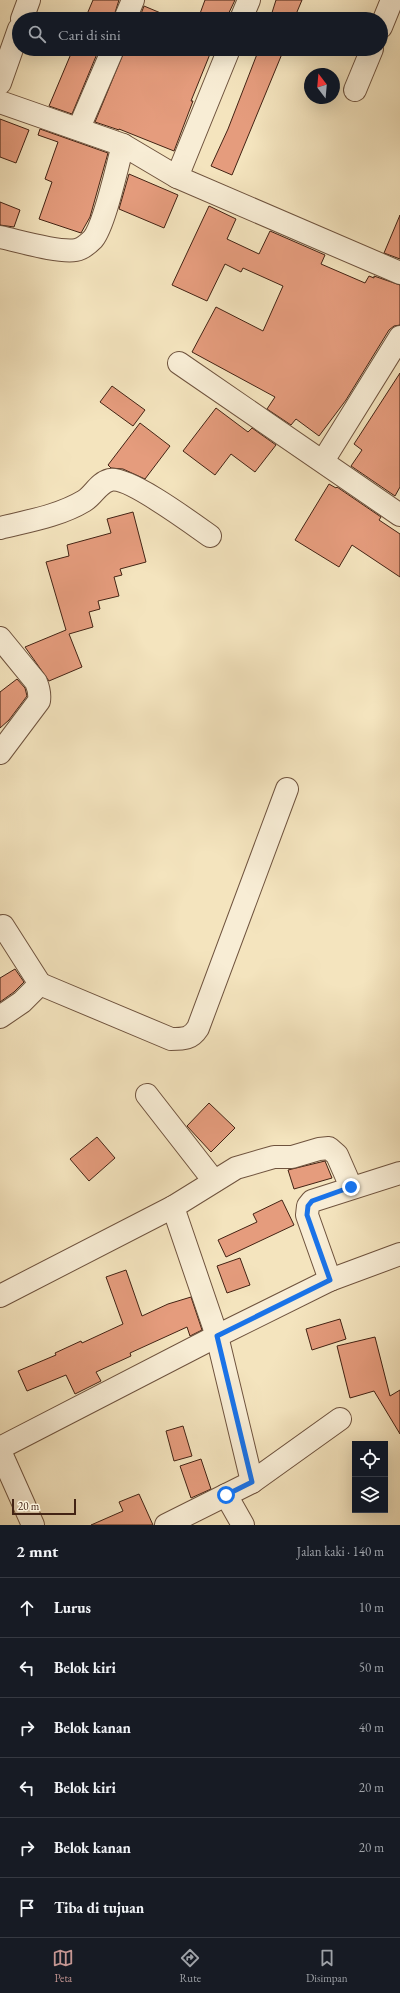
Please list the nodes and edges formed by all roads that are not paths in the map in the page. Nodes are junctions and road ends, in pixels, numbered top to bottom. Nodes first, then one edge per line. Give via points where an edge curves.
1 (29, 0) edge
2 (133, 0) edge
3 (249, 0) edge
4 (392, 0) edge
5 (25, 12) edge
6 (128, 12) edge
7 (244, 12) edge
8 (387, 12) edge
9 (12, 49) edge
10 (110, 56) edge
11 (226, 56) edge
12 (369, 56) edge
13 (0, 83) edge
14 (355, 90) dead end
15 (0, 102) edge
16 (79, 128) junction
17 (123, 145) junction
18 (177, 177) junction
19 (0, 237) edge
20 (400, 273) edge
21 (400, 337) edge
22 (179, 363) dead end
23 (323, 461) junction
24 (400, 515) edge
25 (0, 528) edge
26 (210, 536) dead end
27 (0, 638) edge
28 (0, 752) edge
29 (287, 789) dead end
30 (3, 926) dead end
31 (40, 984) junction
32 (0, 1017) edge
33 (147, 1095) dead end
34 (400, 1173) edge
35 (214, 1181) junction
36 (351, 1187) junction
37 (173, 1208) junction
38 (400, 1254) edge
39 (330, 1280) junction
40 (0, 1296) edge
41 (217, 1336) junction
42 (340, 1419) dead end
43 (0, 1448) edge
44 (0, 1451) edge
45 (252, 1482) junction
46 (226, 1495) junction
47 (33, 1525) edge
48 (166, 1525) edge
49 (243, 1525) edge

1 - 5 street
2 - 6 street
3 - 7 street
4 - 8 street
9 - 13 street
10 - 16 street
11 - 18 street
12 - 14 street
15 - 16 street
16 - 17 street
17 - 18 street
17 - 19 street via 100,226 86,245 76,250 61,250
18 - 20 street
21 - 23 street
22 - 23 street
23 - 24 street
25 - 26 street via 62,511 85,500 101,484 111,480 123,481 170,508
27 - 28 street via 36,682 40,697
29 - 31 street via 198,1028 189,1038 171,1039
30 - 31 street
31 - 32 street via 22,1002
33 - 35 street
34 - 36 street
35 - 36 street via 236,1168 256,1161 292,1157 330,1148 337,1154
35 - 37 street
36 - 39 street via 312,1201 308,1206 307,1215
37 - 40 street
37 - 41 street
38 - 39 street
39 - 41 street
41 - 43 street
41 - 45 street
42 - 45 street
44 - 47 street
45 - 46 street
46 - 48 street
46 - 49 street

